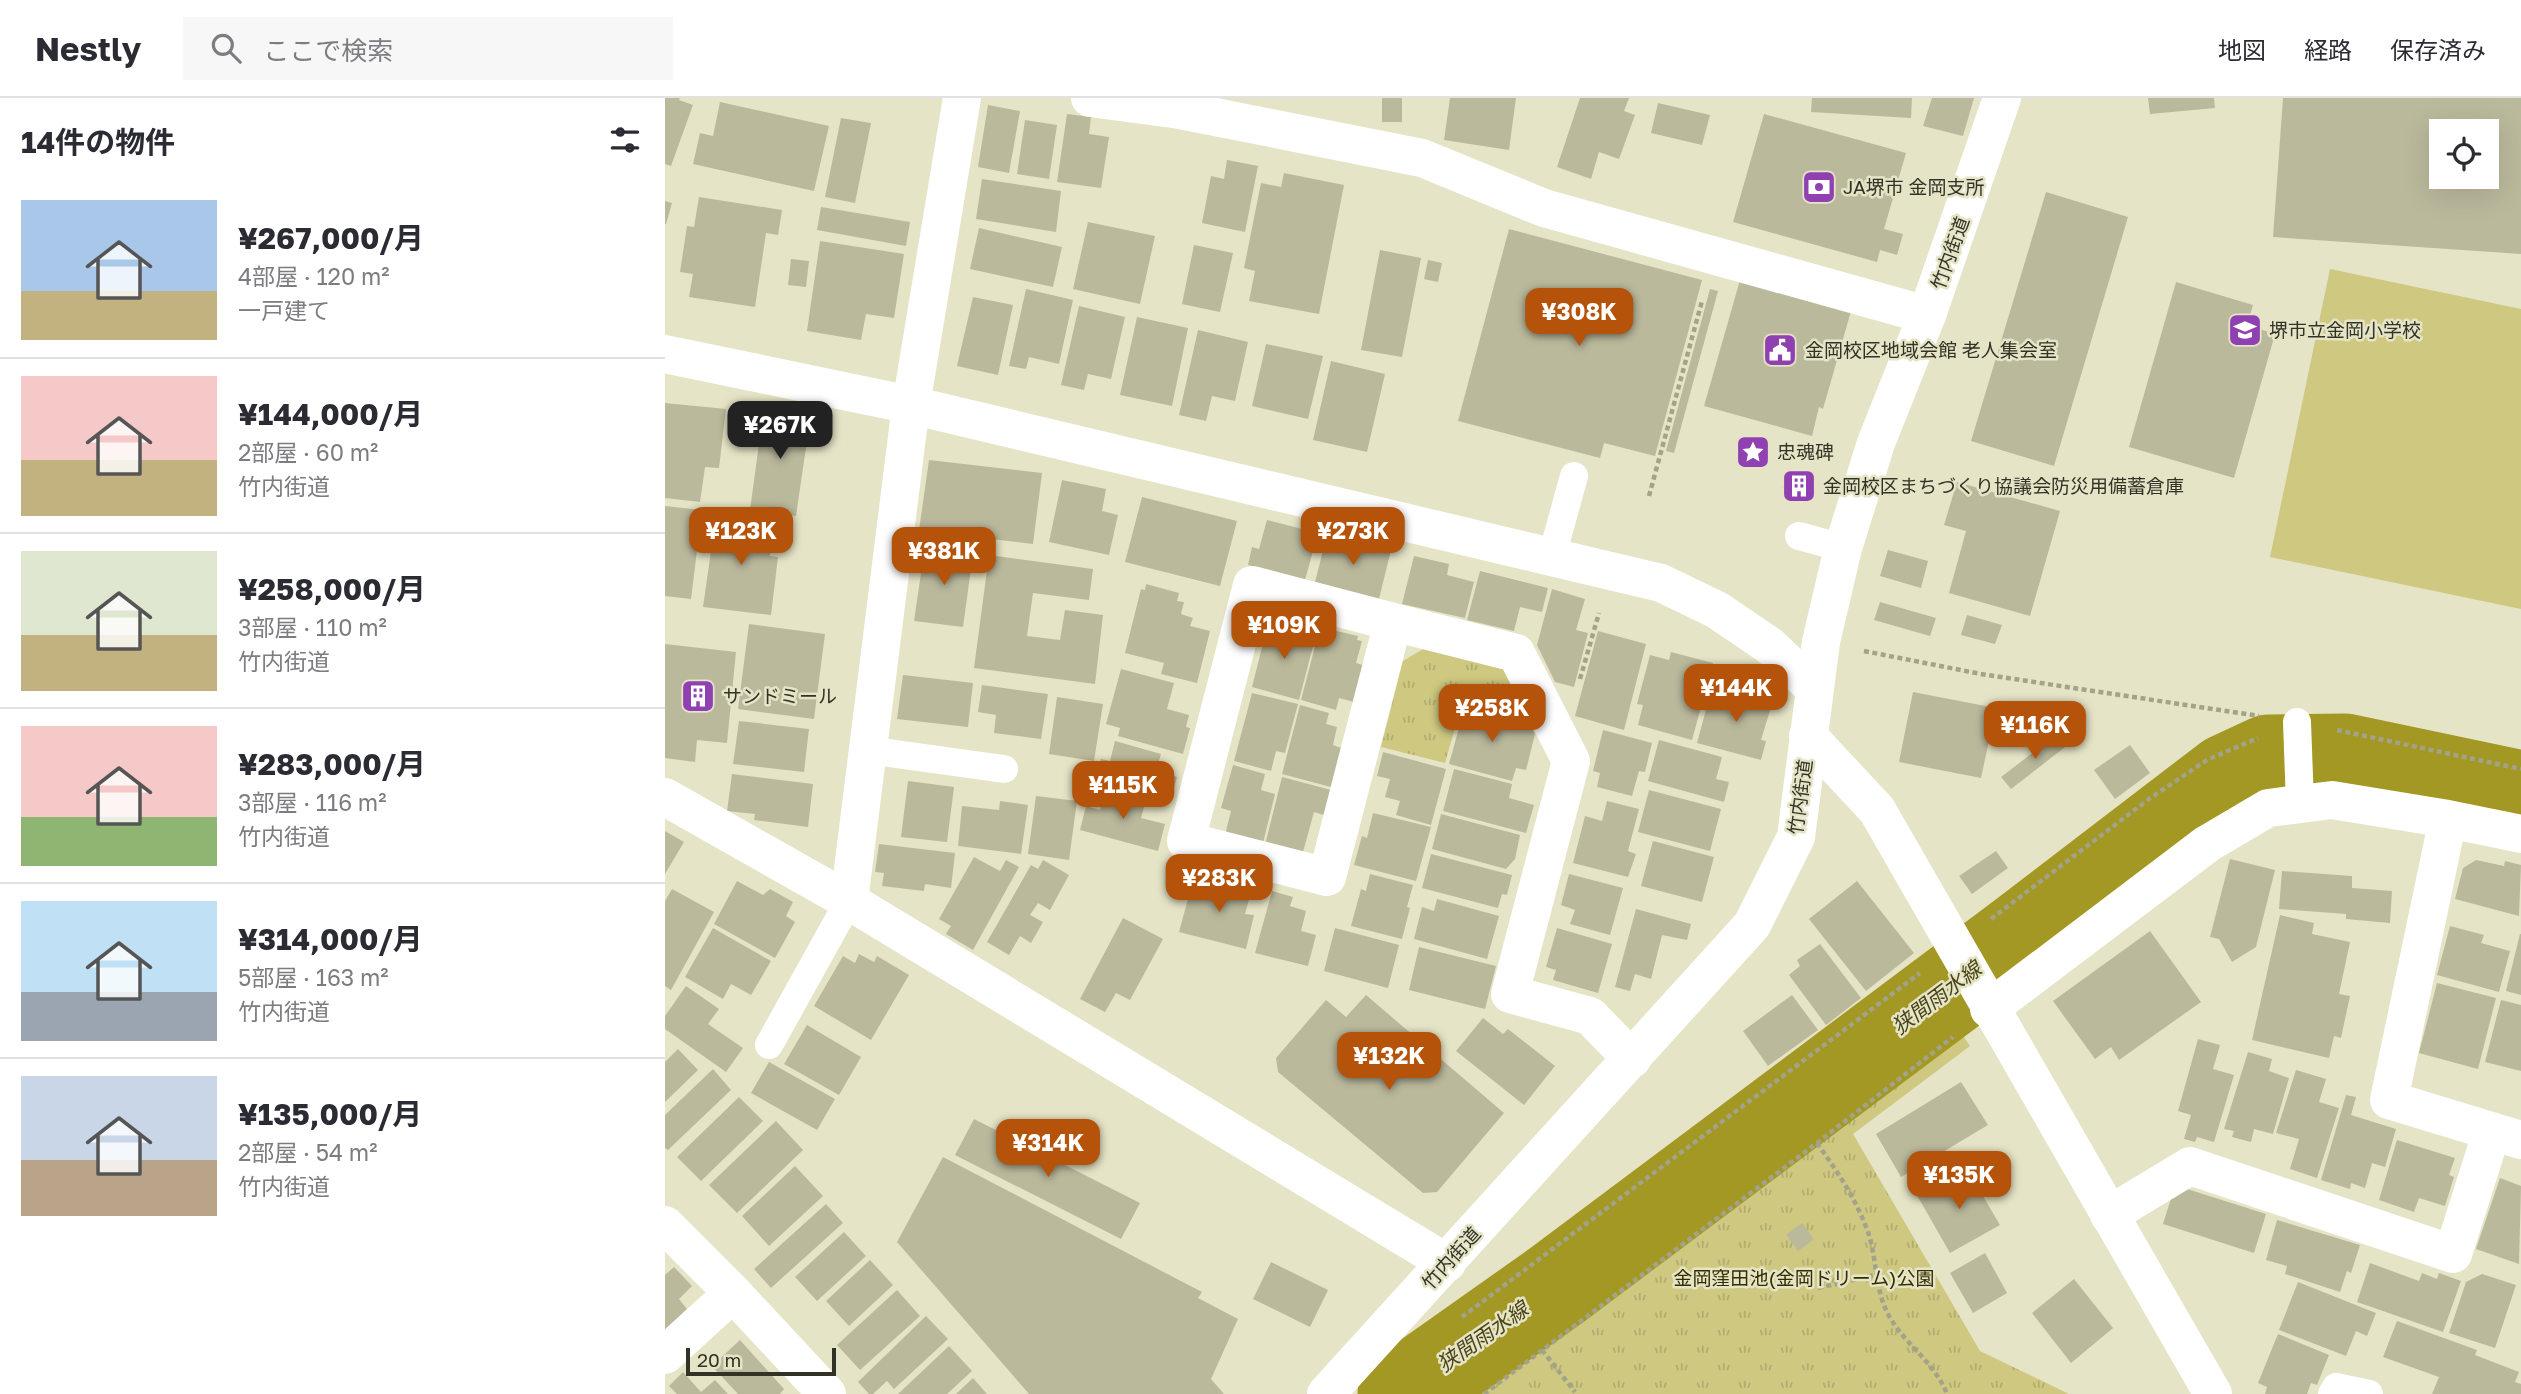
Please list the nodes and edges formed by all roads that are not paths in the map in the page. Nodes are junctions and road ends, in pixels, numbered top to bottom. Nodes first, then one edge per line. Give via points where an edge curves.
1 (963, 98) edge
2 (1090, 98) edge
3 (2003, 98) edge
4 (1927, 315) junction
5 (665, 355) edge
6 (911, 405) junction
7 (1574, 476) dead end
8 (1798, 537) dead end
9 (1843, 548) junction
10 (1552, 556) junction
11 (1393, 622) junction
12 (1814, 688) junction
13 (2297, 722) road end
14 (1808, 736) junction
15 (867, 750) junction
16 (1004, 769) dead end
17 (665, 797) edge
18 (2301, 804) junction
19 (2448, 819) junction
20 (2521, 834) edge
21 (849, 901) junction
22 (1976, 1009) junction
23 (769, 1045) dead end
24 (1632, 1059) junction
25 (2506, 1135) edge
26 (2109, 1214) junction
27 (665, 1225) edge
28 (1447, 1263) junction
29 (733, 1293) junction
30 (665, 1355) edge
31 (827, 1394) edge
32 (1326, 1394) edge
33 (2213, 1394) edge
34 (2332, 1394) edge
35 (2369, 1394) edge

1 - 6 street
2 - 4 street via 1180,110 1422,158 1544,208
3 - 4 street, 竹内街道
4 - 9 street, 竹内街道 via 1876,443
5 - 6 street
6 - 10 street
6 - 15 street
7 - 10 lane
8 - 9 lane
9 - 12 street, 竹内街道
10 - 12 street via 1661,583 1717,610 1770,646
11 - 11 street via 1252,585 1187,841 1327,877
11 - 24 street via 1516,653 1571,761 1510,994 1590,1016
12 - 14 street, 竹内街道
13 - 18 lane
14 - 22 street via 1877,810 1957,948
14 - 24 street, 竹内街道 via 1796,837 1752,925
15 - 16 lane
15 - 21 street
17 - 21 street
18 - 19 street via 2332,800
18 - 22 street via 2268,808 2207,844
19 - 20 street
19 - 25 street via 2389,1100
21 - 23 lane
21 - 28 street
22 - 26 street
24 - 28 street, 竹内街道
25 - 26 street via 2453,1255 2190,1166
26 - 33 street
27 - 29 street
28 - 32 street, 竹内街道
29 - 30 street
29 - 31 street
34 - 35 lane via 2336,1387

